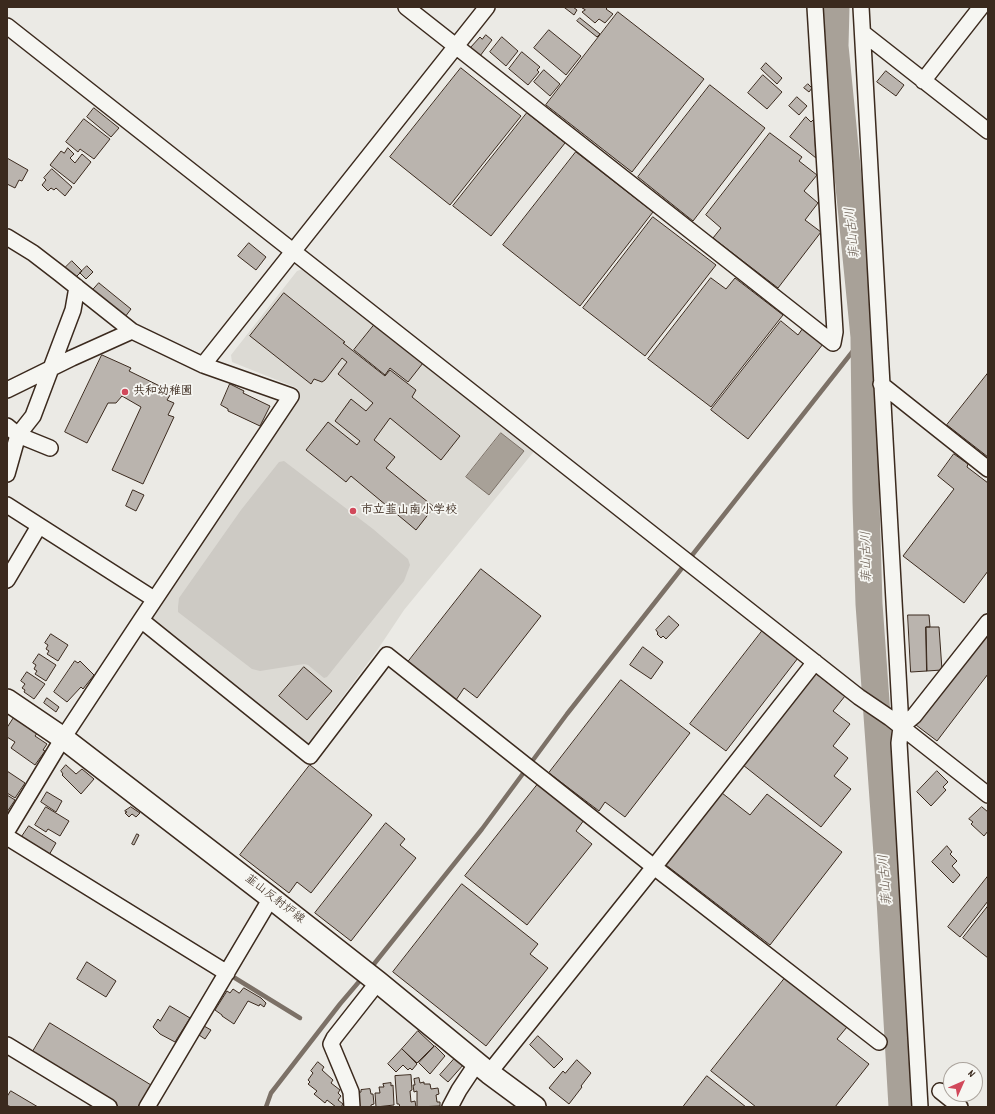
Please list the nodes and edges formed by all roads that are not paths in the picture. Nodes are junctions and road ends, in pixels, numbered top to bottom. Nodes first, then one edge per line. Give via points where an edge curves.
1 (406, 7) edge
2 (487, 7) edge
3 (815, 7) edge
4 (861, 7) edge
5 (981, 7) edge
6 (7, 26) edge
7 (863, 33) junction
8 (456, 47) junction
9 (923, 81) junction
10 (988, 132) edge
11 (7, 238) edge
12 (294, 252) junction
13 (77, 287) junction
14 (132, 331) junction
15 (203, 365) junction
16 (52, 368) junction
17 (881, 384) junction
18 (7, 390) edge
19 (12, 431) edge
20 (50, 448) dead end
21 (988, 469) edge
22 (7, 474) edge
23 (7, 505) edge
24 (39, 526) junction
25 (7, 580) edge
26 (154, 599) junction
27 (140, 620) junction
28 (988, 622) edge
29 (815, 662) junction
30 (7, 700) edge
31 (896, 723) junction
32 (63, 738) junction
33 (988, 795) edge
34 (7, 831) edge
35 (7, 837) edge
36 (654, 867) junction
37 (271, 898) junction
38 (227, 974) junction
39 (378, 982) junction
40 (879, 1042) dead end
41 (7, 1045) edge
42 (483, 1068) junction
43 (940, 1091) dead end
44 (109, 1107) edge
45 (147, 1107) edge
46 (352, 1107) edge
47 (450, 1107) edge
48 (535, 1107) edge
49 (920, 1107) edge
50 (960, 1107) edge

1 - 8 street
2 - 8 street
3 - 8 street via 835,332 833,343
4 - 7 street
5 - 9 street
6 - 12 street
7 - 9 street
7 - 17 street
8 - 12 street
9 - 10 street
11 - 13 street via 33,253
12 - 15 street
12 - 29 street
13 - 14 street
13 - 16 street via 73,310
14 - 15 street
14 - 16 street
15 - 26 street via 291,396
16 - 18 street
16 - 19 street via 33,416
17 - 21 street
17 - 31 street
19 - 20 street
19 - 22 street
23 - 24 street
24 - 25 street
24 - 26 street
26 - 27 street
27 - 32 street
27 - 36 street via 310,756 387,655
28 - 31 street via 914,716
29 - 31 street
29 - 36 street
30 - 32 main road, 韮山反射炉線
31 - 33 street
31 - 49 street
32 - 34 street
32 - 37 main road, 韮山反射炉線
35 - 38 street
36 - 40 street
36 - 42 street
37 - 38 street
37 - 39 main road, 韮山反射炉線
38 - 45 street
39 - 42 main road, 韮山反射炉線
39 - 46 street via 331,1044 351,1092
41 - 44 street
42 - 47 street via 458,1090
42 - 48 main road, 韮山反射炉線
43 - 50 street

